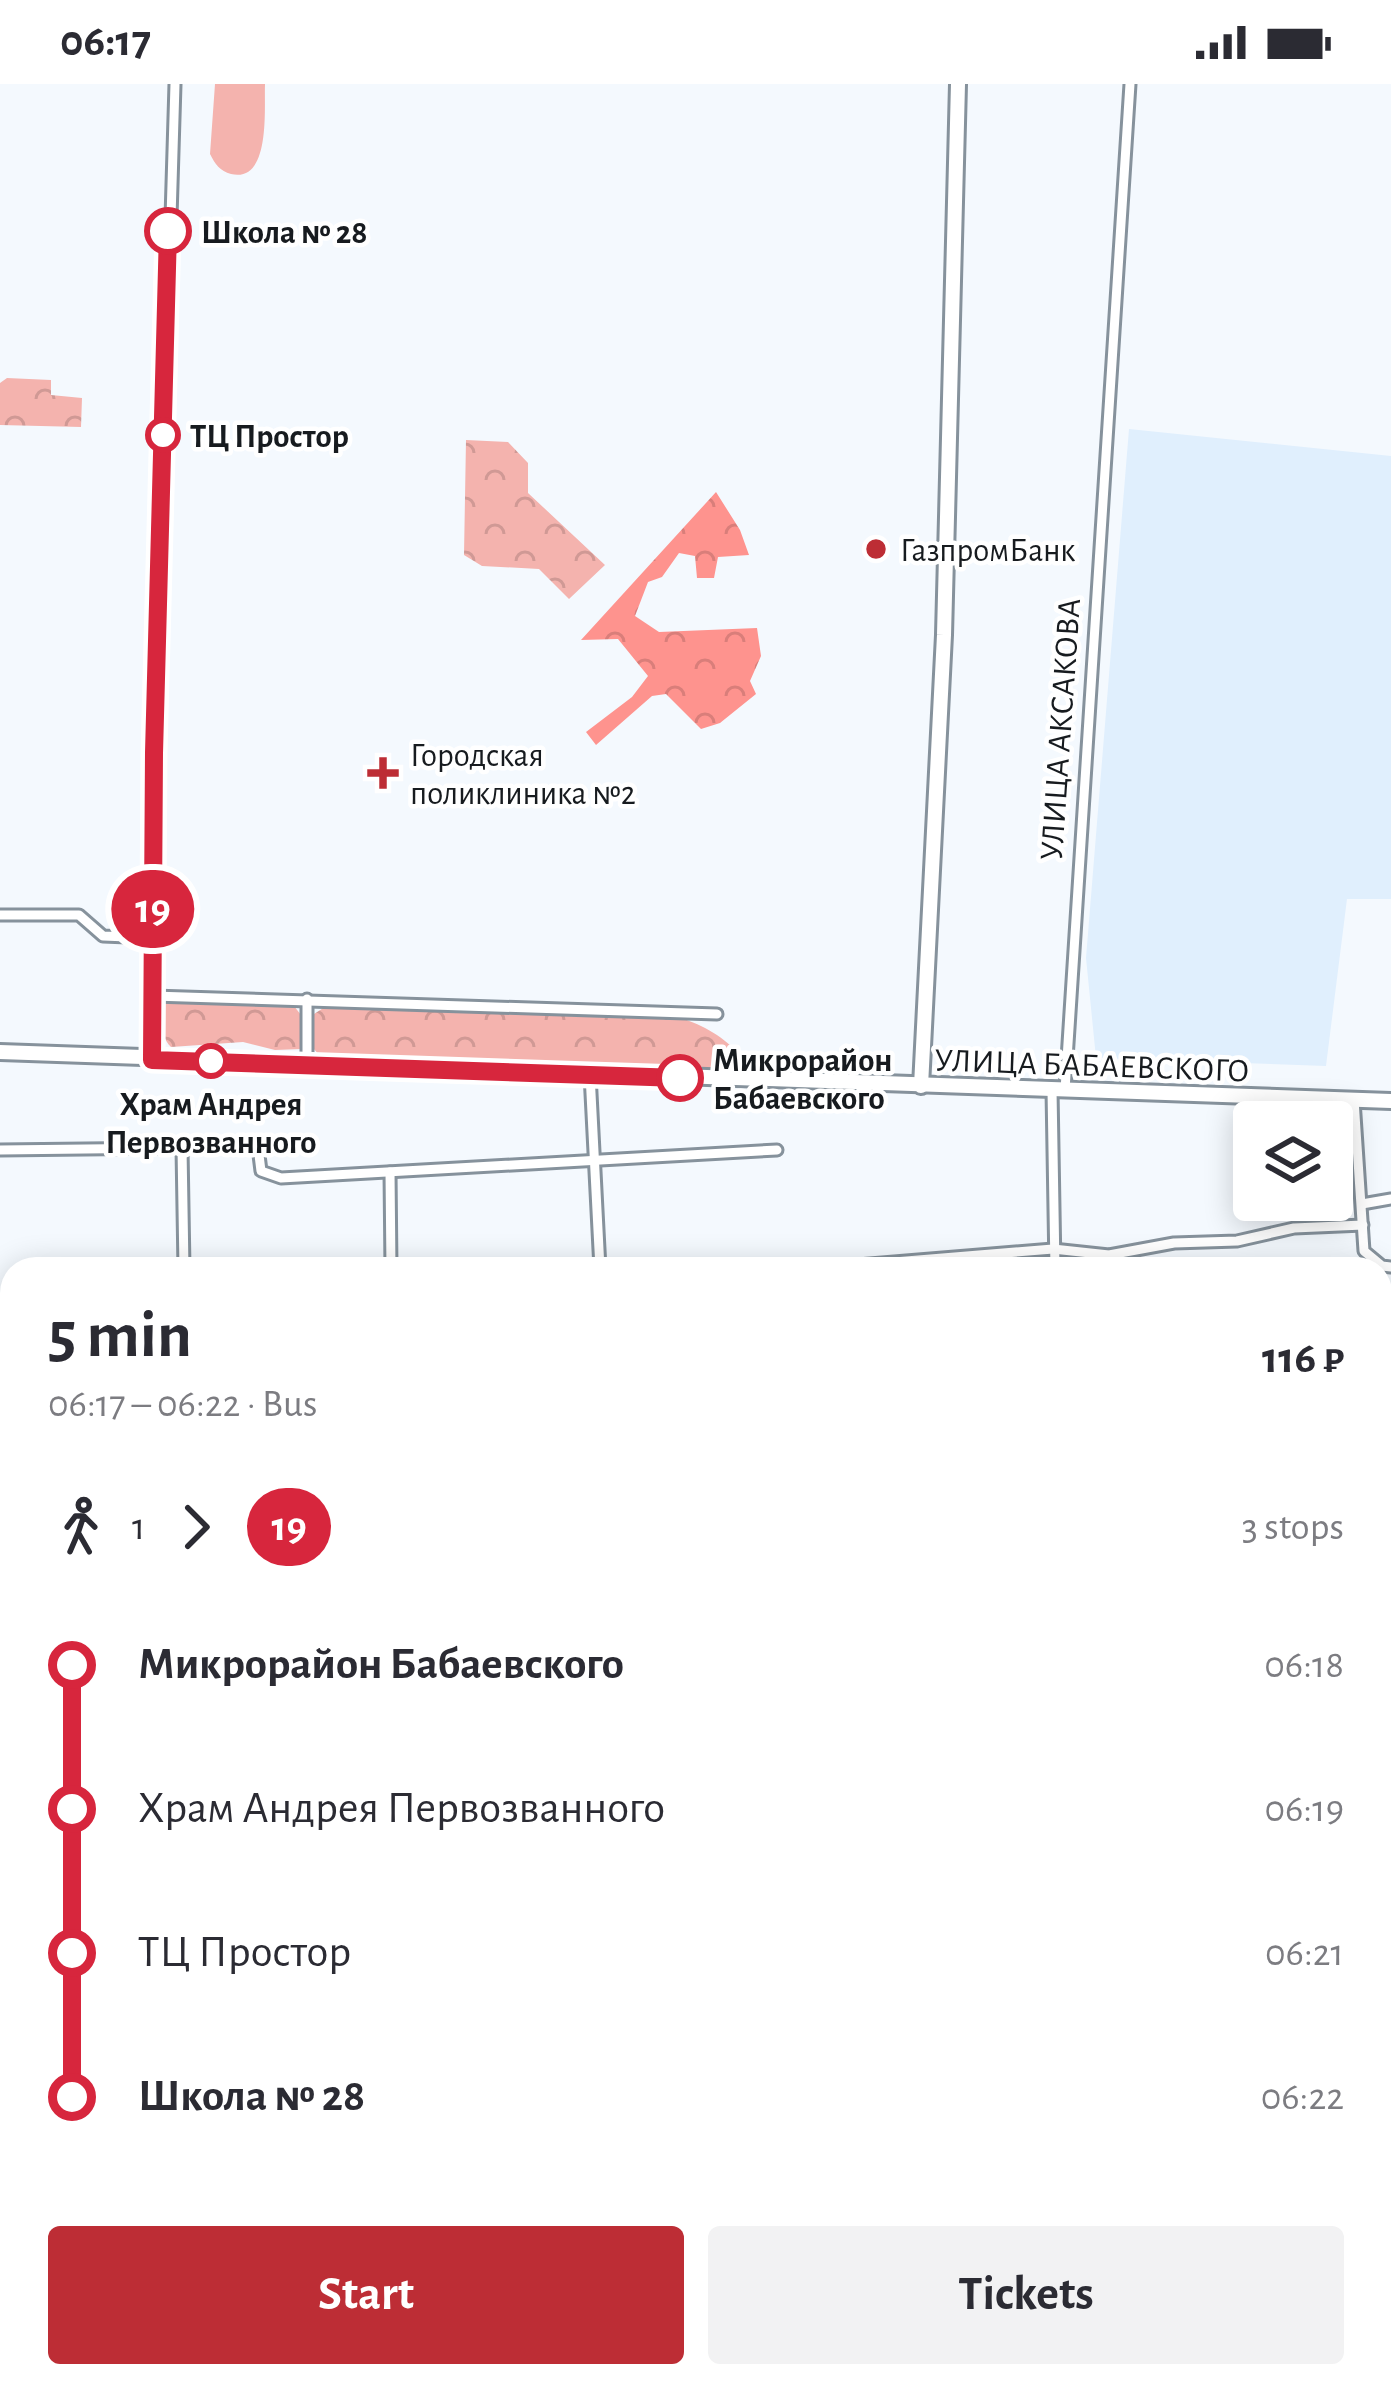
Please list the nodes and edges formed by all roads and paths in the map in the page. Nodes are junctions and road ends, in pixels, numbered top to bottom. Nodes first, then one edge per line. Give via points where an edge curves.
1 (175, 84) edge
2 (958, 84) edge
3 (1130, 84) edge
4 (0, 915) edge
5 (152, 938) junction
6 (153, 996) junction
7 (307, 999) junction
8 (717, 1014) dead end
9 (0, 1052) edge
10 (152, 1060) junction
11 (307, 1064) junction
12 (590, 1073) junction
13 (921, 1086) junction
14 (1059, 1090) junction
15 (1354, 1100) junction
16 (1391, 1101) edge
17 (182, 1148) junction
18 (0, 1150) edge
19 (777, 1150) dead end
20 (592, 1162) junction
21 (390, 1172) junction
22 (1391, 1199) edge
23 (1362, 1204) junction
24 (1363, 1225) junction
25 (1054, 1249) junction
26 (184, 1257) edge
27 (391, 1257) edge
28 (599, 1257) edge
29 (956, 1257) edge
30 (1054, 1257) edge
31 (1371, 1257) edge

1 - 5 street
2 - 13 main road via 944,635
3 - 14 street, УЛИЦА АКСАКОВА
4 - 5 street via 79,915 103,936
5 - 6 street
6 - 7 street
6 - 10 street
7 - 8 street
7 - 11 street
9 - 10 main road, УЛИЦА БАБАЕВСКОГО
10 - 11 main road, УЛИЦА БАБАЕВСКОГО
11 - 12 main road, УЛИЦА БАБАЕВСКОГО
12 - 13 main road, УЛИЦА БАБАЕВСКОГО
12 - 20 street
13 - 14 main road, УЛИЦА БАБАЕВСКОГО
14 - 15 main road, УЛИЦА БАБАЕВСКОГО
14 - 25 street, УЛИЦА АКСАКОВА
15 - 16 main road, УЛИЦА БАБАЕВСКОГО
15 - 23 street
17 - 18 street
17 - 21 street via 258,1147 261,1171 281,1178
17 - 26 street
19 - 20 street
20 - 21 street
20 - 28 street
21 - 27 street
22 - 23 street
23 - 24 street
24 - 25 street via 1109,1255
24 - 31 street
25 - 29 street
25 - 30 street, УЛИЦА АКСАКОВА

